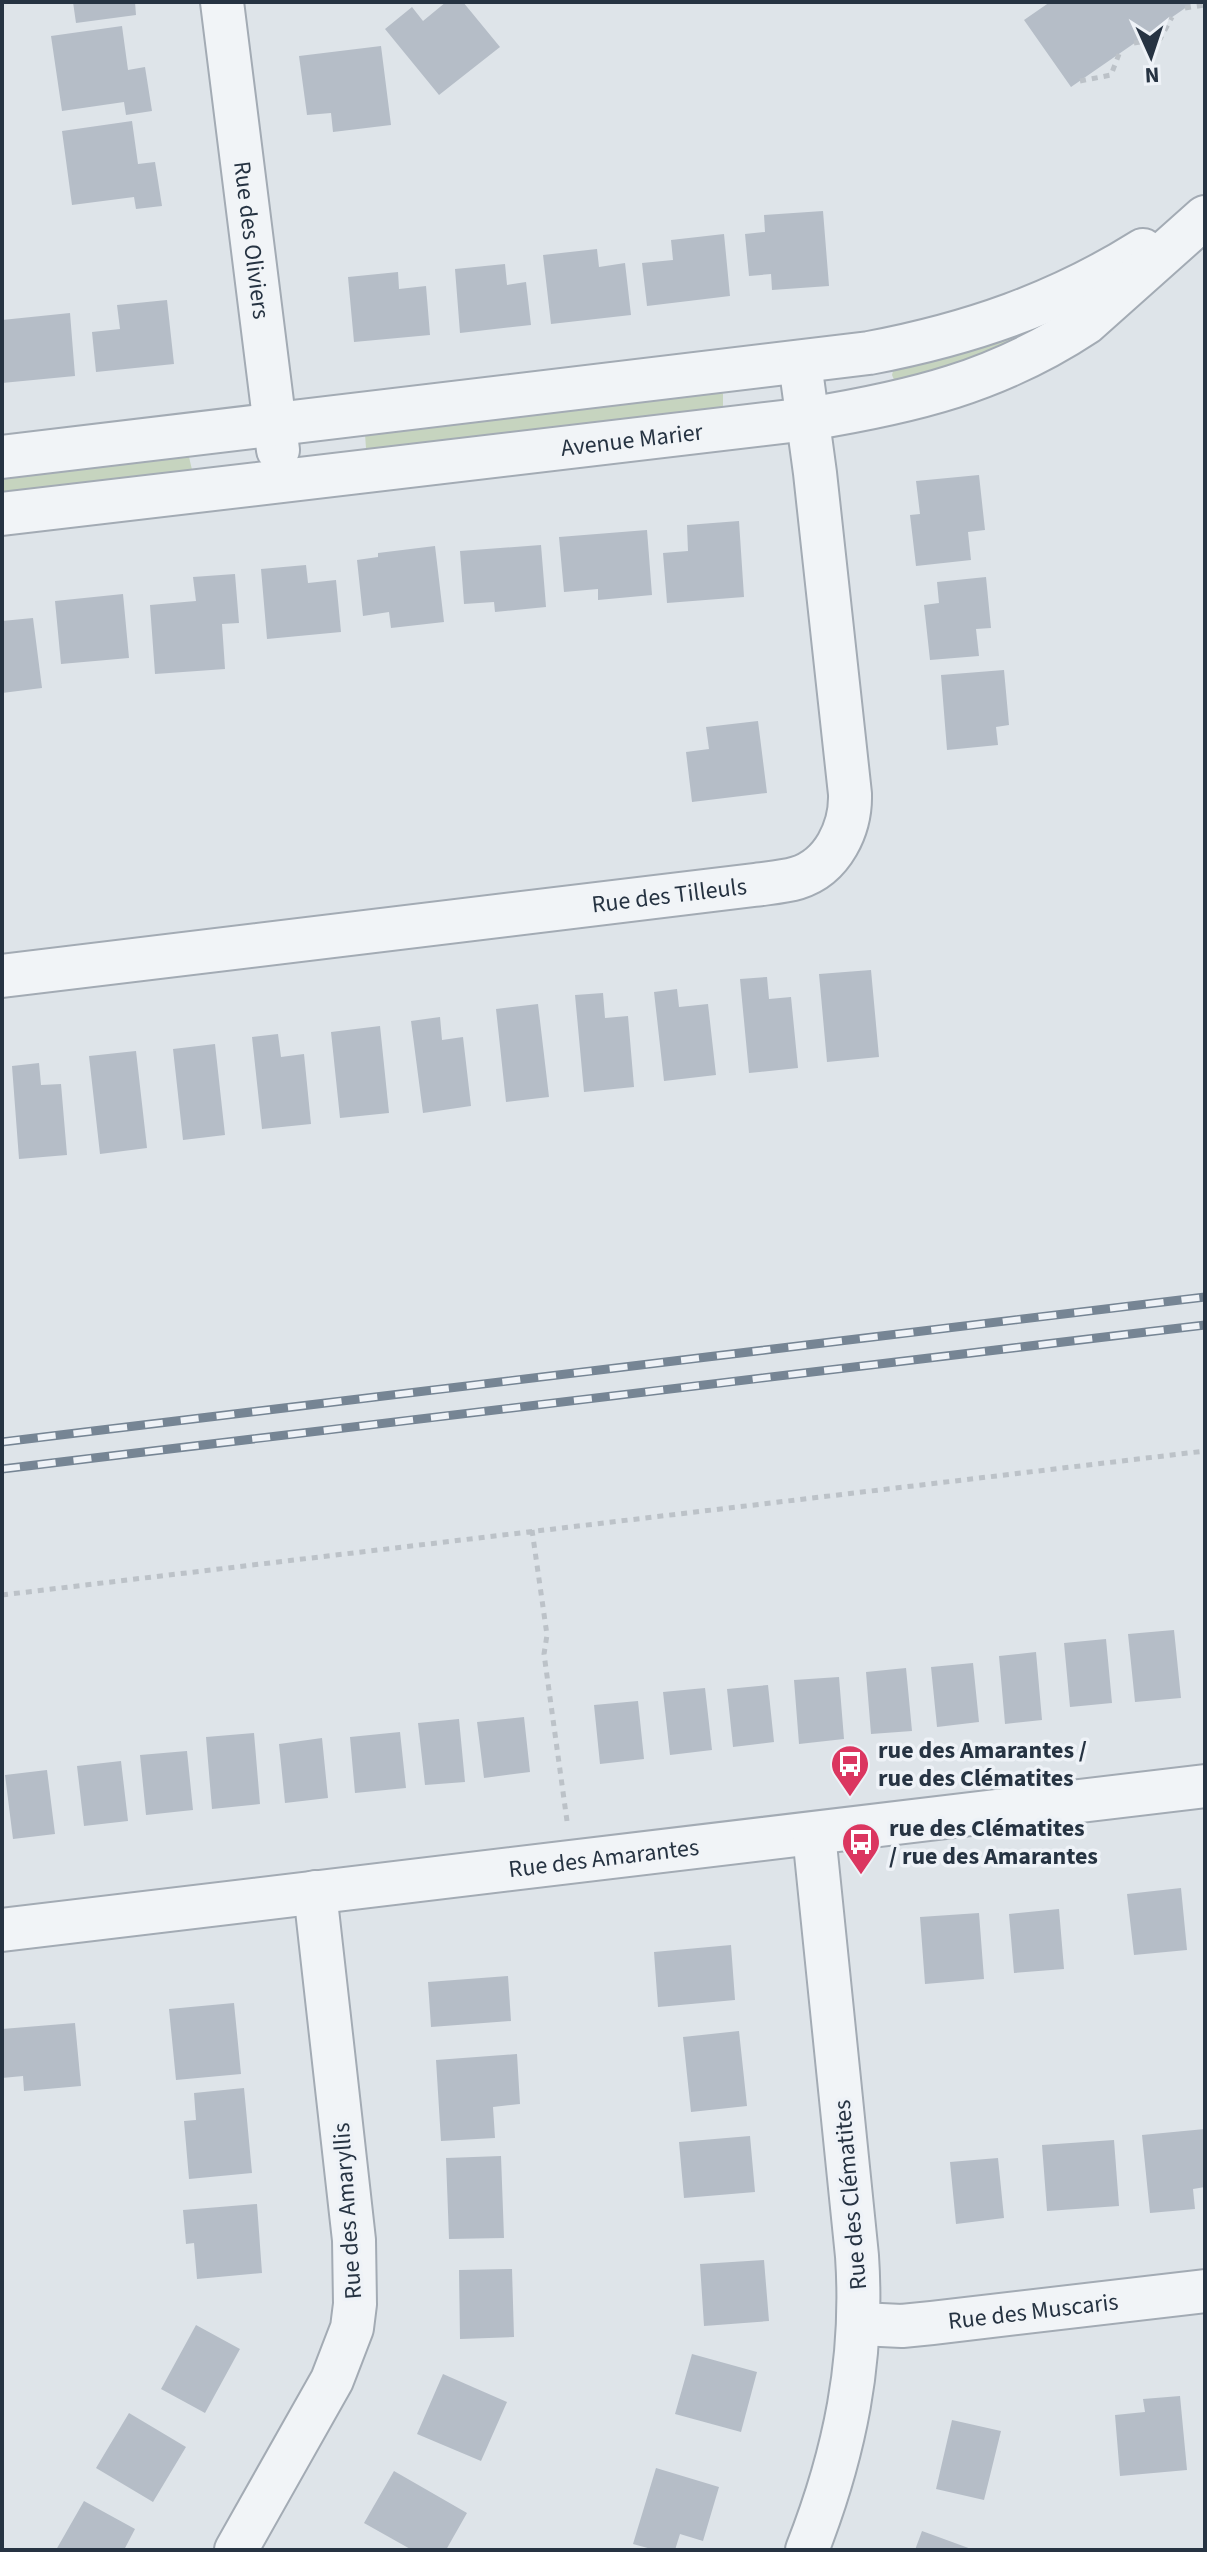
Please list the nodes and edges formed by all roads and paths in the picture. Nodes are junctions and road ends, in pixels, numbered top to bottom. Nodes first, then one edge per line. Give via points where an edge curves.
1 (1205, 5) edge
2 (230, 6) edge
3 (1185, 8) dead end
4 (1172, 17) dead end
5 (1134, 43) dead end
6 (1119, 54) dead end
7 (1080, 81) dead end
8 (1205, 214) edge
9 (800, 363) junction
10 (808, 419) junction
11 (274, 423) junction
12 (2, 457) edge
13 (281, 479) junction
14 (2, 514) edge
15 (2, 976) edge
16 (1205, 1451) edge
17 (532, 1530) junction
18 (2, 1595) edge
19 (1205, 1786) edge
20 (568, 1830) dead end
21 (814, 1834) junction
22 (315, 1892) junction
23 (2, 1930) edge
24 (1205, 2291) edge
25 (860, 2324) junction
26 (236, 2550) edge
27 (807, 2550) edge

1 - 3 path
2 - 11 street, Rue des Oliviers
4 - 5 path via 1160,39
6 - 7 path via 1111,75
8 - 9 street, Avenue Marier via 1066,293 1003,320 917,344
8 - 10 street, Avenue Marier via 1086,323 1042,349 964,385
9 - 10 street, Rue des Tilleuls
9 - 11 street, Avenue Marier
10 - 13 street, Avenue Marier
10 - 15 street, Rue des Tilleuls via 851,810 832,853 813,870 799,878 754,885
11 - 12 street, Avenue Marier
11 - 13 street, Rue des Oliviers
13 - 14 street, Avenue Marier
16 - 17 path
17 - 18 path
17 - 20 path
19 - 21 street, Rue des Amarantes
21 - 22 street, Rue des Amarantes
21 - 25 street, Rue des Clématites
22 - 23 street, Rue des Amarantes
22 - 26 street, Rue des Amaryllis via 354,2240 354,2316 327,2390
24 - 25 street, Rue des Muscaris via 902,2326
25 - 27 street, Rue des Clématites via 846,2427

